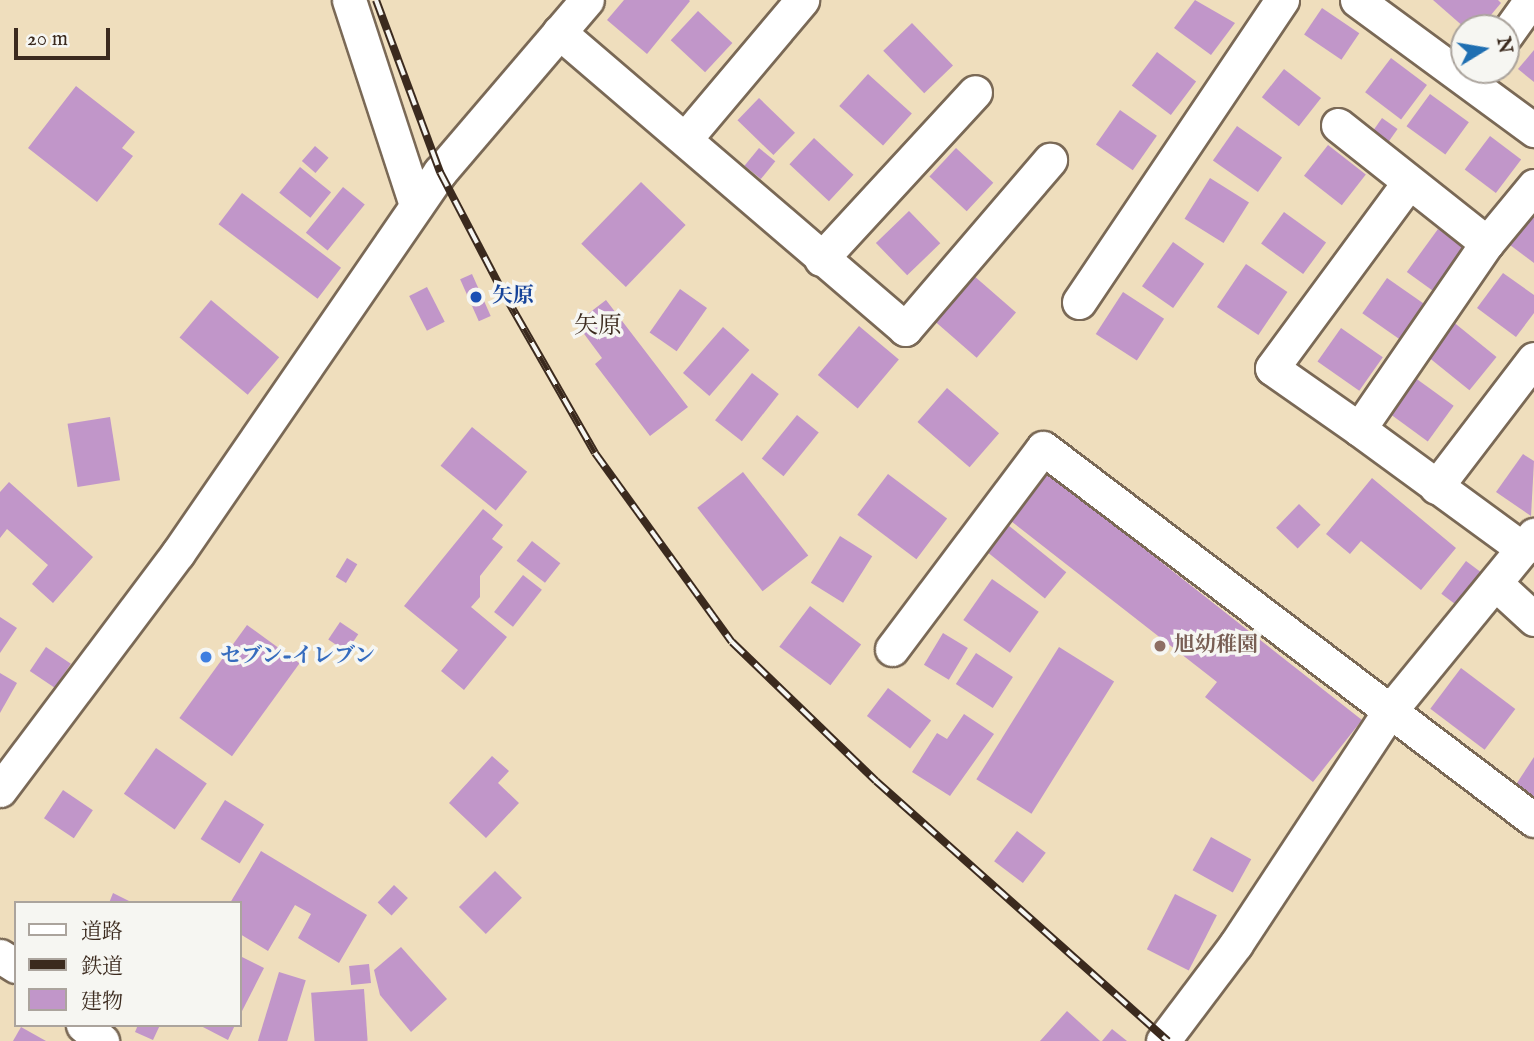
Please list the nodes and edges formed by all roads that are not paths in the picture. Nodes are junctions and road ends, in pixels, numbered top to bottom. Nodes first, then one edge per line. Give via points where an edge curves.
1 (349, 0) edge
2 (587, 0) edge
3 (802, 0) edge
4 (1282, 0) edge
5 (1357, 0) edge
6 (1531, 0) edge
7 (1393, 9) edge
8 (1520, 15) edge
9 (559, 32) junction
10 (1450, 57) edge
11 (1482, 84) edge
12 (975, 92) dead end
13 (1338, 125) dead end
14 (1534, 130) edge
15 (685, 139) junction
16 (1050, 160) dead end
17 (1409, 182) junction
18 (1534, 186) edge
19 (416, 205) junction
20 (1487, 243) junction
21 (821, 259) junction
22 (1079, 302) dead end
23 (1534, 359) edge
24 (1359, 429) junction
25 (1436, 487) junction
26 (1529, 542) edge
27 (1495, 583) junction
28 (1534, 619) edge
29 (892, 649) dead end
30 (1389, 712) junction
31 (0, 790) edge
32 (1534, 820) edge
33 (85, 1027) edge
34 (102, 1041) edge
35 (1163, 1041) edge

1 - 19 street
2 - 9 street
3 - 15 street
4 - 22 street
5 - 7 street
6 - 8 street
7 - 10 street
9 - 15 street
9 - 19 street
11 - 14 street
12 - 21 street
13 - 17 street
15 - 21 street
16 - 21 street via 905,329
17 - 20 street
17 - 24 street via 1272,368
18 - 20 street
19 - 31 street via 178,553
20 - 24 street
23 - 25 street
24 - 25 street
25 - 26 street
26 - 27 street
27 - 28 street
27 - 30 street
29 - 30 street via 1043,449
30 - 32 street
30 - 35 street via 1236,944
33 - 34 street

